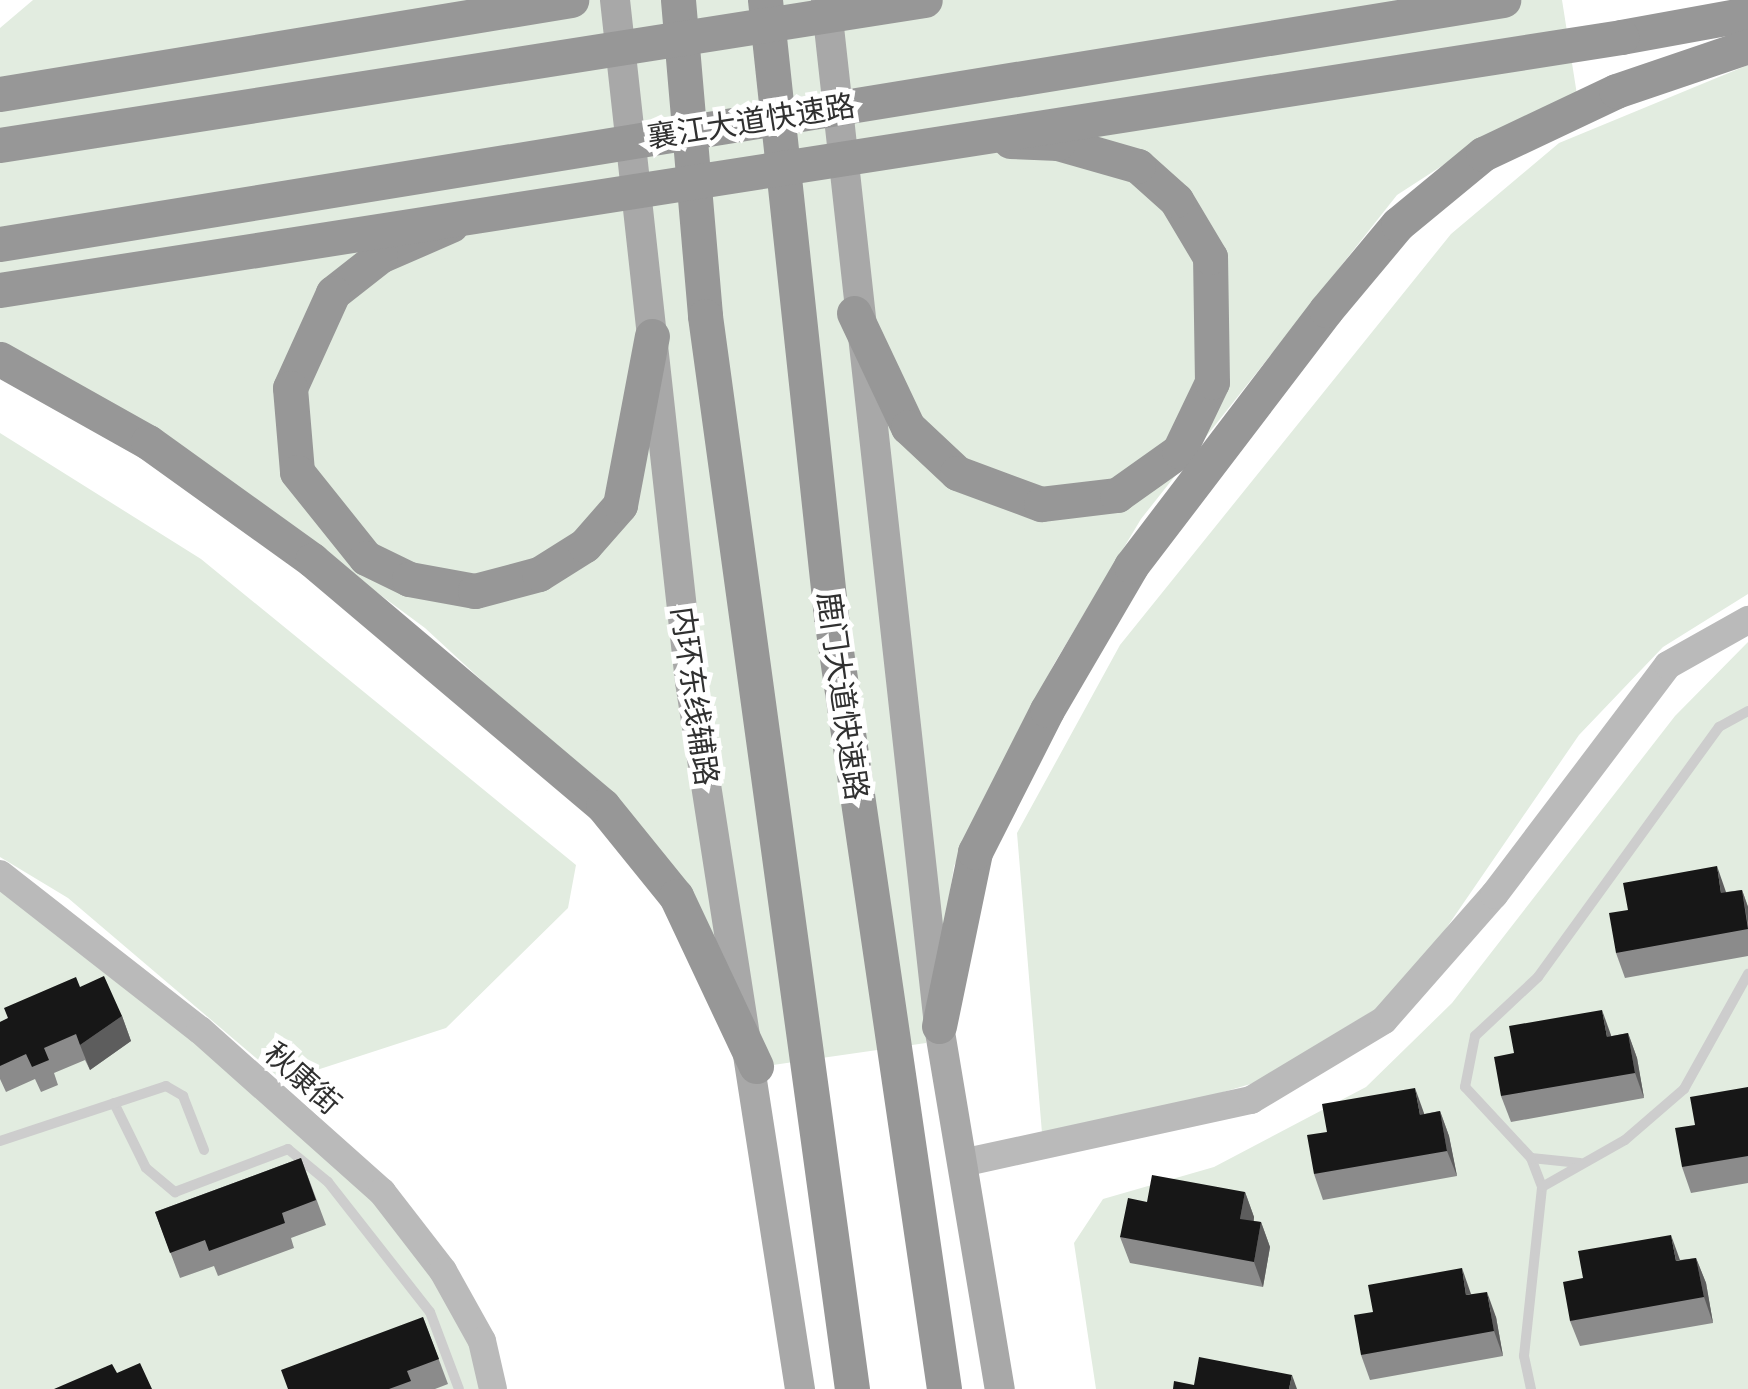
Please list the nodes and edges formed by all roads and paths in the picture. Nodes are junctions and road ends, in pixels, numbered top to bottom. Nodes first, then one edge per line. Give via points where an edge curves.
1 (417, 0) edge
2 (571, 0) edge
3 (616, 0) edge
4 (678, 0) edge
5 (765, 0) edge
6 (826, 0) edge
7 (925, 0) edge
8 (1503, 0) edge
9 (487, 13) junction
10 (1748, 14) edge
11 (1748, 46) edge
12 (0, 94) edge
13 (944, 139) junction
14 (0, 145) edge
15 (470, 217) junction
16 (0, 244) edge
17 (0, 290) edge
18 (854, 314) junction
19 (652, 336) junction
20 (0, 359) edge
21 (1748, 620) edge
22 (1748, 711) edge
23 (0, 874) edge
24 (1748, 974) edge
25 (939, 1026) junction
26 (756, 1066) junction
27 (114, 1103) junction
28 (0, 1141) edge
29 (204, 1150) dead end
30 (1530, 1158) junction
31 (962, 1163) junction
32 (1580, 1163) junction
33 (1542, 1187) junction
34 (459, 1389) edge
35 (493, 1389) edge
36 (800, 1389) edge
37 (852, 1389) edge
38 (944, 1389) edge
39 (1000, 1389) edge
40 (1530, 1389) edge

1 - 9 highway
2 - 9 highway
3 - 19 main road, 内环东线辅路
4 - 37 highway via 704,316
5 - 38 highway, 鹿门大道快速路 via 831,617
6 - 18 main road
7 - 14 highway, bridge
8 - 16 highway, 襄江大道快速路, bridge
9 - 12 highway
10 - 13 highway, bridge
11 - 25 highway via 1616,91 1483,154 1398,224 1326,310 1131,566 1048,710 975,852
13 - 15 highway, bridge
13 - 18 highway, bridge via 1058,143 1138,166 1176,200 1210,257 1217,292 1212,382 1178,451 1117,495 1041,504 957,473 908,427
15 - 17 highway, bridge
15 - 19 highway, bridge via 380,256 333,293 290,388 297,472 330,523 366,558 409,578 475,592 539,574 584,546 620,506
18 - 25 main road
19 - 26 main road, 内环东线辅路 via 690,682
20 - 26 highway via 148,442 312,560 603,806 676,896
21 - 31 street via 1668,666 1494,895 1384,1020 1252,1100
22 - 30 lane via 1719,727 1538,978 1475,1036 1465,1088
23 - 35 street, 秋康街 via 200,1030 382,1192 443,1270 482,1341
24 - 32 lane via 1684,1089 1626,1140
25 - 31 main road
26 - 36 main road, 内环东线辅路
27 - 28 lane
27 - 29 lane via 166,1086 184,1096
27 - 34 lane via 146,1168 175,1192 288,1149 430,1312
30 - 32 lane
30 - 33 lane
31 - 39 main road
32 - 33 lane
33 - 40 lane via 1524,1356

